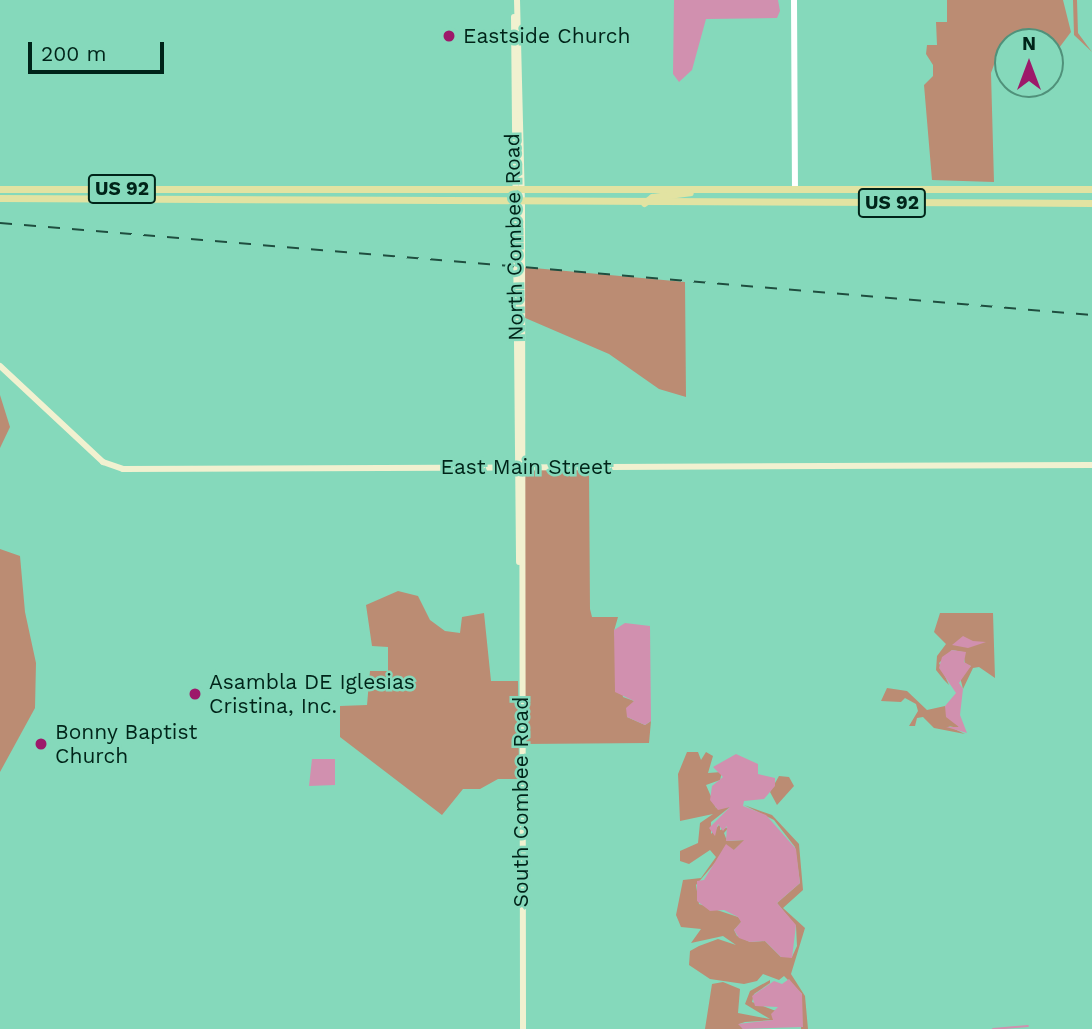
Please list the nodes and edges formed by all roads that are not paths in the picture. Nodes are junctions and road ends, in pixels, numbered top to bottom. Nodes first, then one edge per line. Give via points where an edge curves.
1 (794, 0) edge
2 (517, 4) edge
3 (0, 189) edge
4 (370, 189) junction
5 (517, 189) junction
6 (697, 190) junction
7 (795, 190) junction
8 (1000, 190) junction
9 (1040, 190) junction
10 (1092, 190) edge
11 (245, 193) junction
12 (109, 194) junction
13 (0, 198) edge
14 (317, 198) junction
15 (518, 199) junction
16 (644, 203) junction
17 (746, 203) junction
18 (831, 203) junction
19 (1020, 203) junction
20 (1055, 203) junction
21 (1092, 203) edge
22 (0, 366) edge
23 (1092, 465) edge
24 (519, 467) junction
25 (523, 1029) edge

1 - 7 street
2 - 5 main road, North Combee Road via 511,74
3 - 12 main road, US 92
4 - 5 main road, US 92
4 - 11 main road, US 92
4 - 14 main road
5 - 6 main road, US 92
5 - 15 main road, North Combee Road
6 - 7 main road, US 92
6 - 16 main road via 652,197
7 - 8 main road, US 92
7 - 17 main road
7 - 18 main road via 802,197
8 - 9 main road, US 92
8 - 19 main road
9 - 10 main road, US 92
9 - 19 main road
9 - 20 main road
11 - 12 main road, US 92
11 - 14 main road, US 92
12 - 13 main road, US 92
14 - 15 main road, US 92
15 - 16 main road, US 92
15 - 24 main road, North Combee Road
16 - 17 main road, US 92
17 - 18 main road, US 92
18 - 19 main road, US 92
19 - 20 main road, US 92
20 - 21 main road, US 92
22 - 24 main road, East Main Street via 103,462 123,469
23 - 24 main road, East Main Street
24 - 25 main road, South Combee Road

